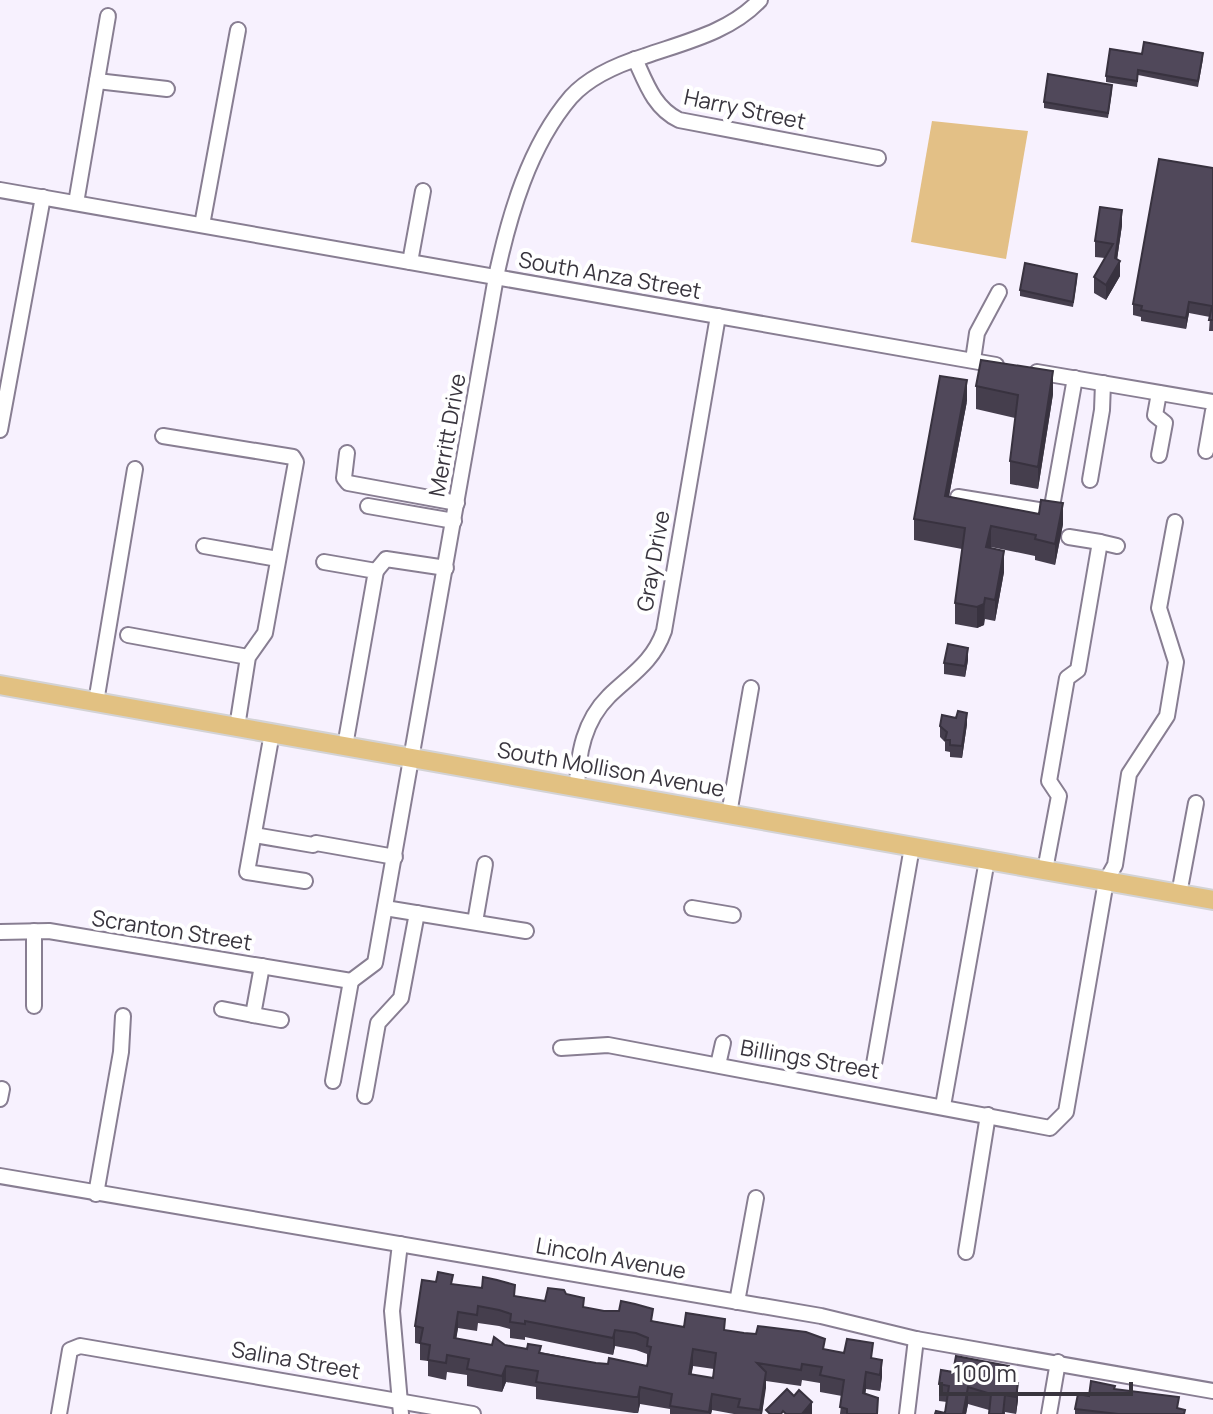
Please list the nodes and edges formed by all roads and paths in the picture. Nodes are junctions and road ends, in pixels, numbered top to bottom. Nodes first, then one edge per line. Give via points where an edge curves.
1 (760, 0) edge
2 (108, 16) dead end
3 (238, 30) dead end
4 (635, 59) junction
5 (97, 81) junction
6 (167, 89) dead end
7 (878, 158) dead end
8 (0, 190) edge
9 (423, 191) dead end
10 (43, 197) junction
11 (76, 203) junction
12 (202, 225) junction
13 (410, 262) junction
14 (496, 277) junction
15 (999, 292) dead end
16 (718, 316) junction
17 (973, 360) junction
18 (1075, 378) junction
19 (1103, 383) junction
20 (1159, 393) junction
21 (1213, 402) edge
22 (1213, 411) edge
23 (0, 430) edge
24 (163, 436) dead end
25 (1206, 451) dead end
26 (347, 453) dead end
27 (1159, 455) dead end
28 (135, 469) dead end
29 (1090, 480) dead end
30 (958, 497) edge
31 (457, 503) junction
32 (368, 506) dead end
33 (454, 521) junction
34 (1175, 522) dead end
35 (1069, 537) dead end
36 (1100, 542) junction
37 (204, 546) dead end
38 (1117, 546) dead end
39 (278, 559) junction
40 (324, 562) dead end
41 (446, 568) junction
42 (376, 571) junction
43 (128, 635) dead end
44 (248, 657) junction
45 (0, 685) edge
46 (751, 688) dead end
47 (96, 702) junction
48 (237, 727) junction
49 (272, 733) junction
50 (345, 746) junction
51 (413, 758) junction
52 (577, 787) junction
53 (1196, 803) dead end
54 (729, 814) junction
55 (254, 835) junction
56 (912, 847) junction
57 (395, 857) junction
58 (987, 860) junction
59 (485, 864) dead end
60 (1045, 870) junction
61 (305, 881) dead end
62 (1106, 881) junction
63 (1179, 894) junction
64 (1213, 900) edge
65 (385, 908) junction
66 (692, 908) dead end
67 (417, 913) junction
68 (733, 915) dead end
69 (475, 922) junction
70 (34, 931) junction
71 (526, 931) dead end
72 (0, 932) edge
73 (262, 966) junction
74 (344, 980) junction
75 (34, 1006) dead end
76 (222, 1009) dead end
77 (253, 1015) junction
78 (123, 1016) dead end
79 (281, 1020) dead end
80 (723, 1043) dead end
81 (561, 1048) dead end
82 (874, 1064) dead end
83 (718, 1065) junction
84 (333, 1081) dead end
85 (365, 1096) dead end
86 (943, 1106) junction
87 (988, 1115) junction
88 (0, 1176) edge
89 (96, 1194) junction
90 (756, 1198) dead end
91 (400, 1244) junction
92 (966, 1252) dead end
93 (737, 1302) junction
94 (916, 1339) junction
95 (1058, 1362) junction
96 (1213, 1391) edge
97 (400, 1408) edge
98 (59, 1414) edge
99 (473, 1414) edge
100 (907, 1414) edge
101 (1049, 1414) edge

1 - 4 street, Merritt Drive via 715,32
2 - 5 street
3 - 12 street
4 - 7 street, Harry Street via 656,102 679,120
4 - 14 street, Merritt Drive via 591,80 551,126 508,220
5 - 6 street
5 - 11 street
8 - 10 street, South Anza Street
9 - 13 street
10 - 11 street, South Anza Street
10 - 23 street
11 - 12 street, South Anza Street
12 - 13 street, South Anza Street
13 - 14 street, South Anza Street
14 - 16 street, South Anza Street
14 - 31 street, Merritt Drive
15 - 17 street via 977,333
16 - 17 street, South Anza Street
16 - 52 street, Gray Drive via 664,631 645,666 612,693 589,723
17 - 18 street, South Anza Street
18 - 19 street, South Anza Street
18 - 30 street via 1051,512
19 - 20 street, South Anza Street
19 - 29 street
20 - 21 street, South Anza Street
20 - 27 street via 1155,415 1165,423
22 - 25 street
24 - 39 street via 293,457 296,467
26 - 31 street via 348,483
28 - 47 street
31 - 33 street, Merritt Drive
32 - 33 street
33 - 41 street, Merritt Drive
34 - 62 street via 1159,608 1176,662 1167,716 1129,774 1115,865
35 - 36 street
36 - 38 street
36 - 60 street via 1078,670 1067,678 1049,781 1059,796
37 - 39 street
39 - 44 street via 265,633
40 - 42 street
41 - 42 street via 386,559
41 - 51 street, Merritt Drive
42 - 50 street
43 - 44 street
44 - 48 street
45 - 47 main road, South Mollison Avenue
46 - 54 street
47 - 48 main road, South Mollison Avenue
48 - 49 main road, South Mollison Avenue
49 - 50 main road, South Mollison Avenue
49 - 55 street
50 - 51 main road, South Mollison Avenue
51 - 52 main road, South Mollison Avenue
51 - 57 street, Merritt Drive
52 - 54 main road, South Mollison Avenue
53 - 63 street
54 - 56 main road, South Mollison Avenue
55 - 57 street
55 - 61 street via 247,872
56 - 58 main road, South Mollison Avenue
56 - 82 street
57 - 65 street, Merritt Drive
58 - 60 main road, South Mollison Avenue
58 - 86 street
59 - 69 street
60 - 62 main road, South Mollison Avenue
62 - 63 main road, South Mollison Avenue
62 - 87 street, Billings Street via 1066,1112 1050,1128
63 - 64 main road, South Mollison Avenue
65 - 67 street
65 - 74 street, Merritt Drive via 375,963
66 - 68 street
67 - 69 street
67 - 85 street via 401,998 378,1023
69 - 71 street
70 - 72 street, Scranton Street
70 - 73 street, Scranton Street
70 - 75 street
73 - 74 street, Scranton Street
73 - 77 street
74 - 84 street
76 - 77 street
77 - 79 street
78 - 89 street
80 - 83 street
81 - 83 street, Billings Street via 608,1045
83 - 86 street, Billings Street
86 - 87 street, Billings Street
87 - 92 street
88 - 89 street, Lincoln Avenue
89 - 91 street, Lincoln Avenue
90 - 93 street
91 - 93 street, Lincoln Avenue
91 - 97 street via 392,1311
93 - 94 street, Lincoln Avenue
94 - 95 street, Lincoln Avenue
94 - 100 street
95 - 96 street, Lincoln Avenue
95 - 101 street
97 - 98 street, Salina Street via 80,1346 70,1350
97 - 99 street, Salina Street

